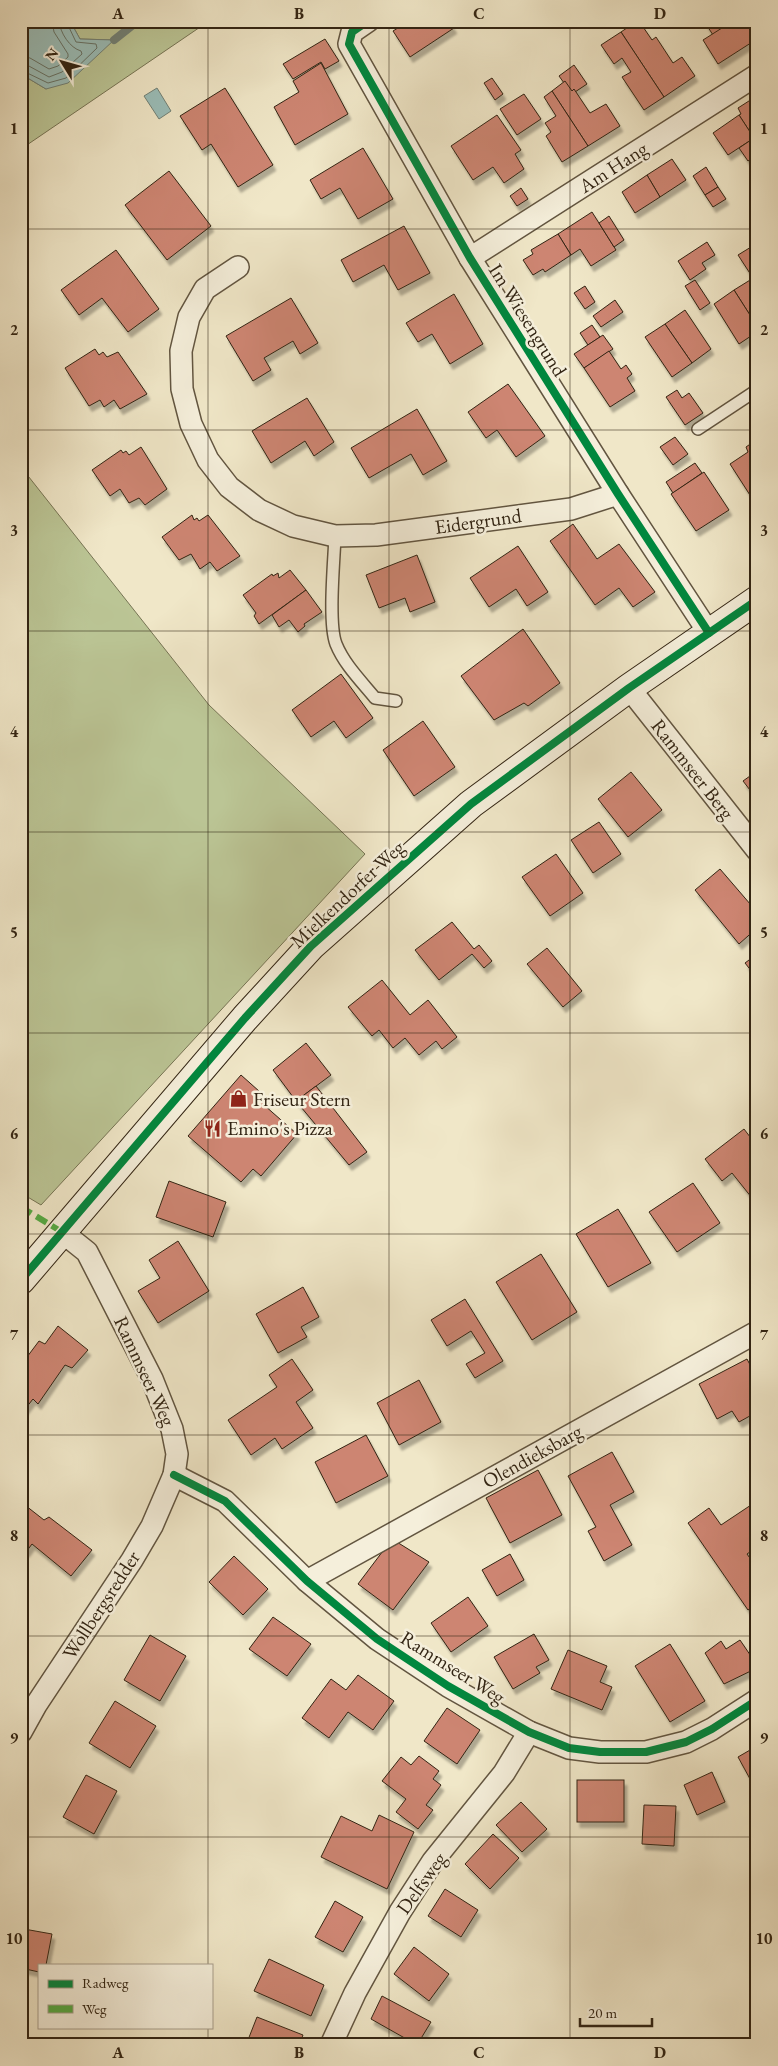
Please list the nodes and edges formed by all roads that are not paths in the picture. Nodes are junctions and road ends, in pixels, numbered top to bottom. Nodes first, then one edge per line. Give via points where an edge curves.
1 (368, 21) edge
2 (757, 76) edge
3 (470, 258) junction
4 (238, 267) dead end
5 (757, 390) edge
6 (698, 428) dead end
7 (618, 494) junction
8 (335, 536) junction
9 (757, 600) edge
10 (709, 633) junction
11 (629, 688) junction
12 (396, 701) dead end
13 (757, 850) edge
14 (62, 1232) junction
15 (21, 1280) edge
16 (757, 1332) edge
17 (174, 1475) junction
18 (307, 1581) junction
19 (757, 1700) edge
20 (21, 1732) edge
21 (529, 1732) junction
22 (331, 2045) edge

1 - 3 street, Im Wiesengrund via 352,32 349,44
2 - 3 street, Am Hang
3 - 7 street, Im Wiesengrund
4 - 8 street, Eidergrund via 205,290 189,317 181,351 182,389 191,424 208,460 229,487 259,510 293,526
5 - 6 lane
7 - 8 street, Eidergrund via 571,509 376,534
7 - 10 street, Im Wiesengrund
8 - 12 lane via 332,621 336,643 375,698
9 - 10 street, Mielkendorfer Weg
10 - 11 street, Mielkendorfer Weg
11 - 13 street, Rammseer Berg
11 - 14 street, Mielkendorfer Weg via 471,804 311,946
14 - 15 street, Mielkendorfer Weg
14 - 17 street, Rammseer Weg via 87,1252 152,1379 172,1429 177,1454
16 - 18 street, Olendieksbarg
17 - 18 street, Rammseer Weg via 225,1501
17 - 20 street, Wollbergsredder via 152,1526 132,1560
18 - 21 street, Rammseer Weg via 377,1639 448,1686
19 - 21 street, Rammseer Weg via 686,1742 646,1752 569,1748
21 - 22 street, Delfsweg via 504,1773 434,1861 400,1912 355,1993

